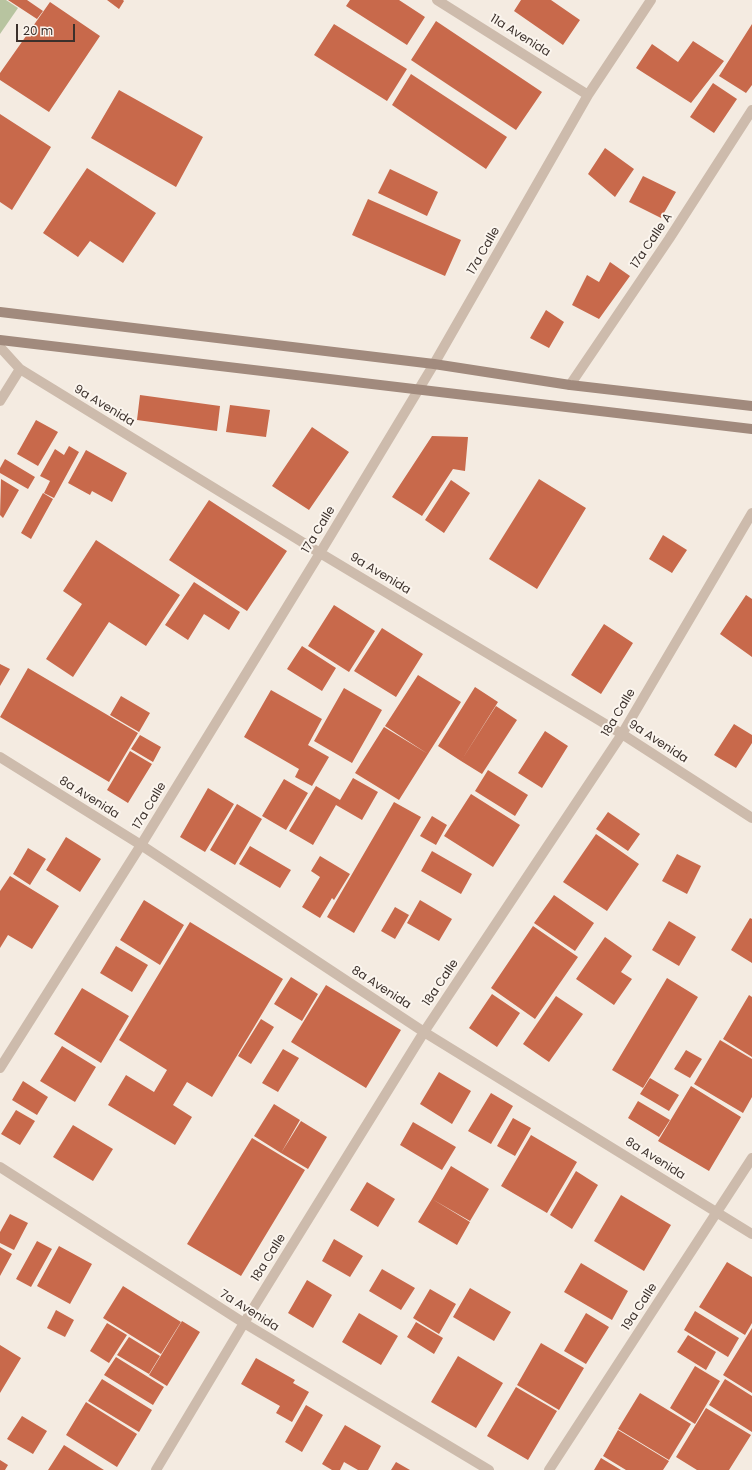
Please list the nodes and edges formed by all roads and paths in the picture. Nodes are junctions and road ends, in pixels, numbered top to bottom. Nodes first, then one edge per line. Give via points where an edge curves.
1 (438, 0) edge
2 (651, 0) edge
3 (588, 95) junction
4 (752, 110) edge
5 (0, 312) edge
6 (0, 340) edge
7 (0, 348) edge
8 (434, 364) junction
9 (20, 369) junction
10 (570, 385) junction
11 (418, 389) junction
12 (0, 400) edge
13 (752, 406) edge
14 (752, 429) edge
15 (752, 513) edge
16 (320, 553) junction
17 (622, 734) junction
18 (0, 757) edge
19 (752, 818) edge
20 (141, 845) junction
21 (424, 1032) junction
22 (0, 1068) edge
23 (752, 1158) edge
24 (0, 1167) edge
25 (717, 1213) junction
26 (752, 1234) edge
27 (244, 1323) junction
28 (156, 1470) edge
29 (488, 1470) edge
30 (549, 1470) edge

1 - 3 street, 11a Avenida
2 - 3 street, 17a Calle
3 - 8 street, 17a Calle
4 - 10 street, 17a Calle A
5 - 8 main road
6 - 11 main road
7 - 9 street, 9a Avenida
8 - 10 main road
8 - 11 street, 17a Calle
9 - 12 street
9 - 16 street, 9a Avenida
10 - 13 main road
11 - 14 main road
11 - 16 street, 17a Calle
15 - 17 street, 18a Calle
16 - 17 street, 9a Avenida
16 - 20 street, 17a Calle
17 - 19 street, 9a Avenida
17 - 21 street, 18a Calle
18 - 20 street, 8a Avenida
20 - 21 street, 8a Avenida
20 - 22 street, 17a Calle
21 - 25 street, 8a Avenida
21 - 27 street, 18a Calle
23 - 25 street, 19a Calle
24 - 27 street, 7a Avenida
25 - 26 street, 8a Avenida
25 - 30 street, 19a Calle
27 - 28 street, 18a Calle
27 - 29 street, 7a Avenida

